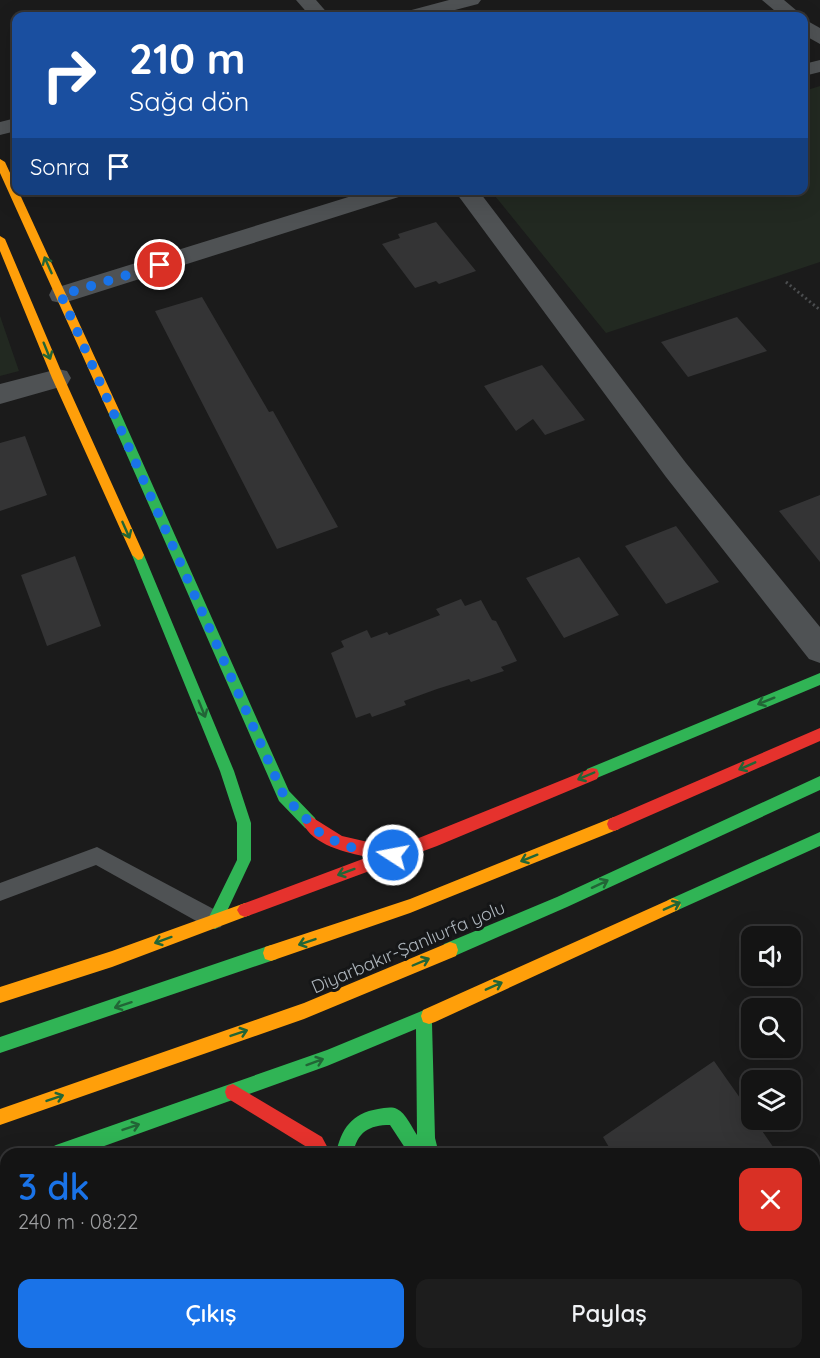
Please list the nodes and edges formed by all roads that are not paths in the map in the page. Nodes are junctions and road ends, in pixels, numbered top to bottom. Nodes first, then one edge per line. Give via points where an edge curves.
1 (306, 0) edge
2 (471, 0) edge
3 (772, 0) edge
4 (316, 12) edge
5 (426, 12) edge
6 (788, 12) edge
7 (808, 28) edge
8 (820, 38) edge
9 (0, 162) edge
10 (12, 188) edge
11 (15, 195) edge
12 (381, 195) edge
13 (469, 195) edge
14 (0, 240) edge
15 (61, 295) junction
16 (58, 378) junction
17 (0, 394) edge
18 (820, 650) edge
19 (820, 679) edge
20 (820, 734) edge
21 (820, 783) edge
22 (820, 839) edge
23 (393, 855) junction
24 (0, 892) edge
25 (215, 921) junction
26 (0, 995) edge
27 (424, 1018) junction
28 (0, 1045) edge
29 (233, 1092) junction
30 (0, 1117) edge
31 (73, 1148) edge
32 (319, 1148) edge
33 (345, 1148) edge
34 (416, 1148) edge
35 (429, 1148) edge

1 - 4 street
2 - 5 street
3 - 6 street
7 - 8 street
10 -> 9 main road
15 -> 11 main road
12 - 15 street
13 - 18 street via 676,470
14 -> 16 main road
15 - 23 main road via 284,796 320,833 345,846
16 - 17 street
16 -> 25 main road via 148,578 227,771 244,823 244,860
19 -> 23 main road
20 -> 28 main road, Diyarbakır-Şanlıurfa yolu via 632,817 410,906
30 -> 21 main road, Diyarbakır-Şanlıurfa yolu via 304,1011 562,902
27 -> 22 main road
23 -> 25 main road
24 - 25 lane via 97,856
25 -> 26 main road
29 -> 27 main road
27 - 35 main road
31 -> 29 main road
29 - 32 main road
33 - 34 main road via 345,1137 359,1121 379,1115 394,1116

